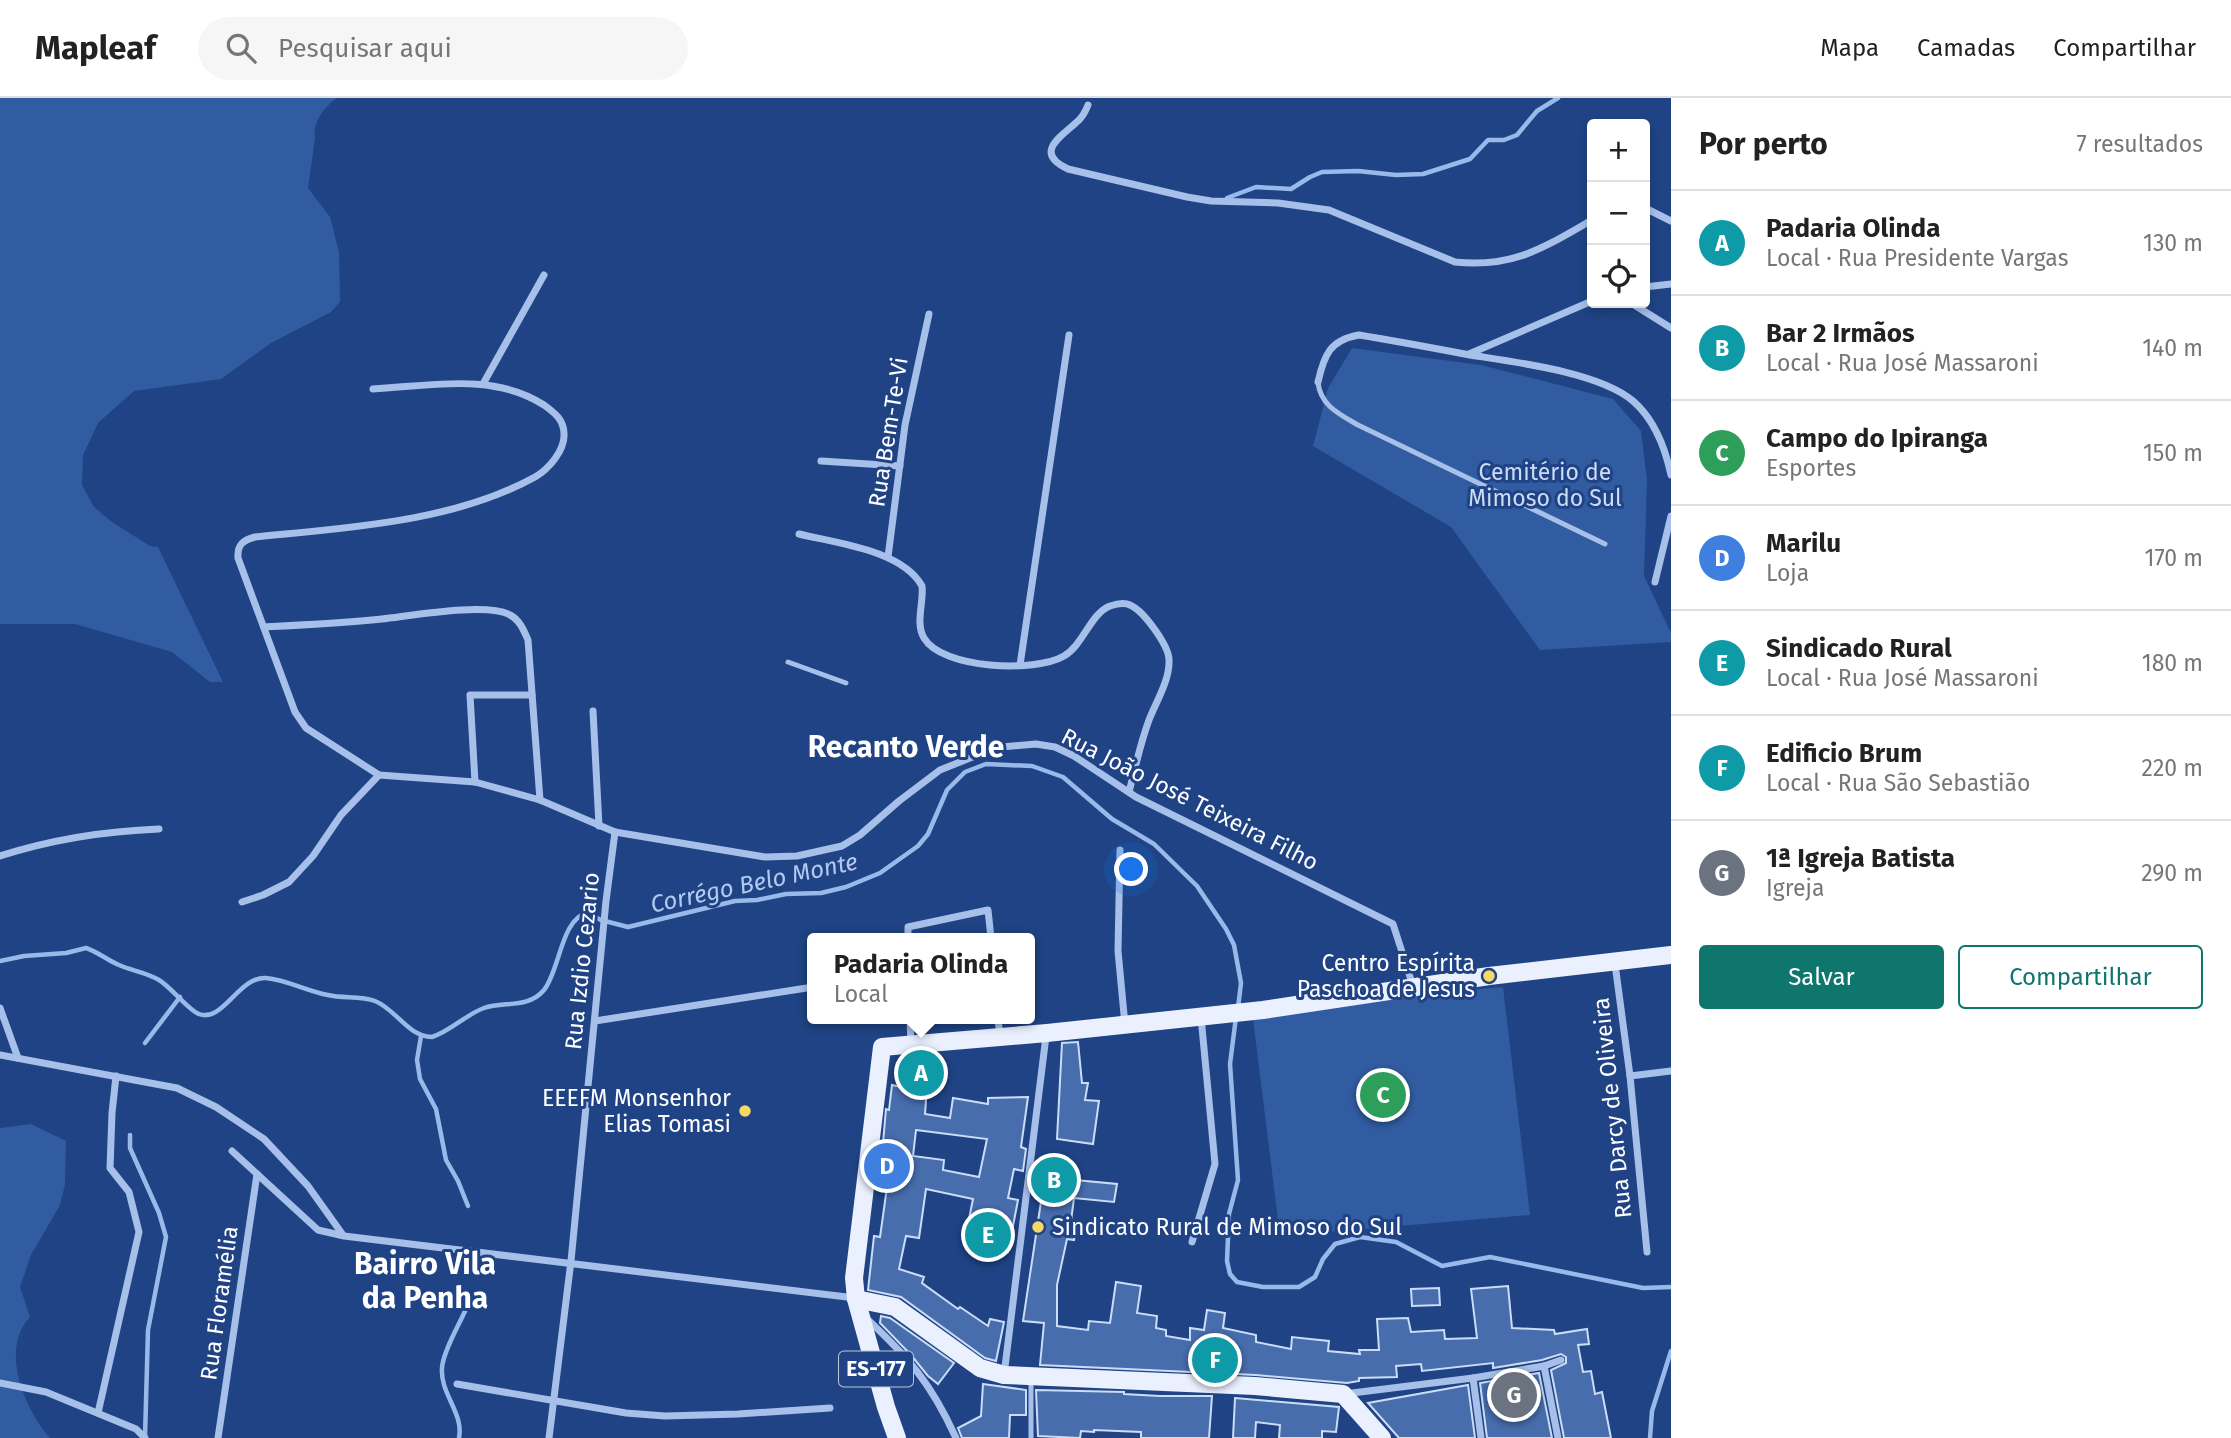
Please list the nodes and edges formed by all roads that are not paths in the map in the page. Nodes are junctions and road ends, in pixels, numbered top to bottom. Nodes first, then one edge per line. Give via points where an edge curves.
1 (1088, 105) dead end
2 (1650, 210) edge
3 (1671, 221) edge
4 (1587, 223) edge
5 (544, 275) dead end
6 (1671, 284) edge
7 (1650, 286) edge
8 (1587, 303) edge
9 (1640, 308) edge
10 (929, 314) dead end
11 (1671, 328) edge
12 (1069, 335) dead end
13 (1468, 354) junction
14 (1318, 382) joint
15 (483, 384) junction
16 (373, 389) dead end
17 (821, 461) dead end
18 (900, 466) junction
19 (1671, 475) edge
20 (1671, 516) edge
21 (799, 534) dead end
22 (1605, 544) dead end
23 (888, 557) junction
24 (1655, 582) dead end
25 (264, 627) junction
26 (788, 662) dead end
27 (1020, 665) junction
28 (846, 683) dead end
29 (532, 695) junction
30 (593, 711) dead end
31 (380, 775) junction
32 (475, 782) junction
33 (1129, 792) junction
34 (540, 800) junction
35 (599, 826) junction
36 (159, 830) dead end
37 (615, 832) junction
38 (1119, 850) dead end
39 (0, 856) edge
40 (242, 902) dead end
41 (908, 933) edge
42 (990, 933) edge
43 (1671, 955) edge
44 (1614, 961) junction
45 (1414, 987) junction
46 (807, 988) edge
47 (0, 1007) edge
48 (1200, 1017) junction
49 (595, 1021) junction
50 (910, 1024) edge
51 (1125, 1025) junction
52 (999, 1028) edge
53 (1047, 1033) junction
54 (911, 1045) junction
55 (0, 1055) edge
56 (18, 1058) junction
57 (1671, 1071) edge
58 (116, 1076) junction
59 (1630, 1076) junction
60 (232, 1151) dead end
61 (257, 1174) junction
62 (344, 1236) junction
63 (1192, 1242) dead end
64 (1647, 1252) dead end
65 (859, 1306) junction
66 (1561, 1360) dead end
67 (1544, 1366) junction
68 (1004, 1375) junction
69 (1031, 1377) junction
70 (1473, 1378) junction
71 (0, 1383) edge
72 (457, 1384) dead end
73 (1343, 1394) junction
74 (553, 1400) junction
75 (830, 1408) dead end
76 (99, 1413) junction
77 (145, 1438) edge
78 (218, 1438) edge
79 (549, 1438) edge
80 (897, 1438) edge
81 (956, 1438) edge
82 (1031, 1438) edge
83 (1382, 1438) edge
84 (1481, 1438) edge
85 (1558, 1438) edge

1 - 4 street via 1083,116 1052,145 1054,158 1068,169 1187,197 1329,210 1455,262 1497,262 1533,253
2 - 3 street
5 - 15 street
6 - 7 street
8 - 13 street
9 - 11 street
10 - 18 street, Rua Bem-Te-Vi
12 - 27 street
13 - 14 street via 1359,335 1343,337 1331,348
13 - 19 street via 1607,385 1631,399 1647,415 1666,450
14 - 22 lane via 1326,404 1357,425
15 - 16 street
15 - 25 street, Rua João José Teixeira Filho via 530,396 562,421 562,447 552,462 537,476 462,505 414,517 247,539 237,550 238,558
17 - 18 street
18 - 23 street, Rua Bem-Te-Vi
20 - 24 street
21 - 23 street
23 - 27 street via 909,570 922,586 920,631 933,648 974,663
25 - 29 street via 455,611 510,615 528,640
25 - 31 street, Rua João José Teixeira Filho via 295,712 306,728
26 - 28 lane
27 - 33 street via 1062,657 1076,647 1098,614 1120,603 1131,605 1149,622 1168,650 1169,662
29 - 32 street via 470,695
29 - 34 street
30 - 35 street
31 - 32 street, Rua João José Teixeira Filho
31 - 40 street via 341,815 289,882
32 - 34 street, Rua João José Teixeira Filho
33 - 37 street, Rua João José Teixeira Filho via 1074,756 1036,744 1002,747 940,770 860,835 819,852 765,857
33 - 45 street, Rua João José Teixeira Filho via 1393,924
34 - 35 street, Rua João José Teixeira Filho
35 - 37 street, Rua João José Teixeira Filho
36 - 39 street via 79,839
37 - 49 street, Rua Izdio Cezario
38 - 51 street via 1118,951
41 - 42 street via 908,927 988,910
43 - 44 main road, ES-177
44 - 45 main road, ES-177
44 - 59 street, Rua Darcy de Oliveira
45 - 48 main road, ES-177
46 - 49 street
47 - 56 street
48 - 51 main road, ES-177
48 - 63 street via 1215,1164
49 - 74 street, Rua Izdio Cezario
50 - 54 street
51 - 53 main road, ES-177
52 - 53 main road, ES-177
52 - 54 main road, ES-177
53 - 68 street
54 - 65 main road, ES-177 via 881,1047 854,1279
55 - 56 street
56 - 58 street
57 - 59 street
58 - 62 street via 177,1088 264,1139 308,1186
58 - 76 street via 110,1168 129,1192 139,1232
59 - 64 street, Rua Darcy de Oliveira
60 - 61 street
61 - 62 street via 318,1230
61 - 78 street, Rua Floramélia
62 - 65 street
65 - 68 main road via 895,1307 980,1368
65 - 80 main road, ES-177
65 - 81 street via 917,1369
66 - 67 street
67 - 70 street
67 - 85 street
68 - 69 main road
69 - 73 main road
69 - 82 lane
70 - 73 street
70 - 84 street
71 - 76 street via 46,1392
72 - 74 street
73 - 83 main road
74 - 75 street via 664,1416
74 - 79 street, Rua Izdio Cezario
76 - 77 street

